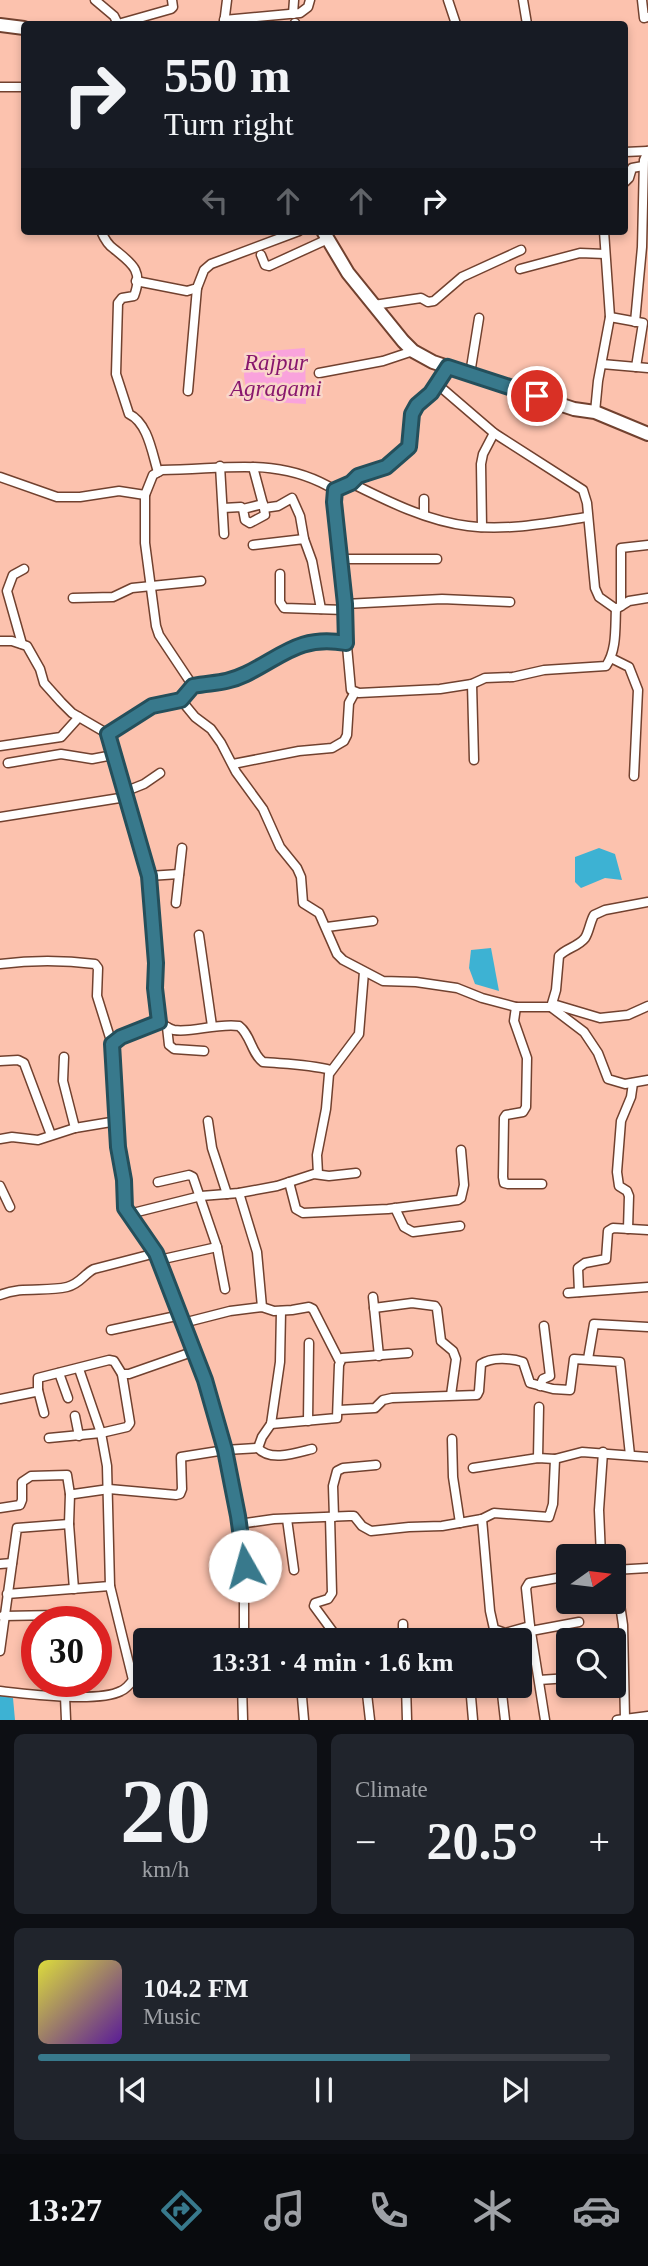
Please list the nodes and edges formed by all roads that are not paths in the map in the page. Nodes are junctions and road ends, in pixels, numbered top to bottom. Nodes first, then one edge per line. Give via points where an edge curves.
1 (95, 0) edge
2 (172, 0) edge
3 (228, 0) edge
4 (294, 0) edge
5 (310, 0) edge
6 (449, 0) edge
7 (523, 0) edge
8 (642, 0) edge
9 (648, 18) edge
10 (294, 20) edge
11 (116, 21) edge
12 (129, 21) edge
13 (224, 21) edge
14 (259, 21) edge
15 (455, 21) edge
16 (526, 21) edge
17 (0, 25) edge
18 (21, 28) edge
19 (0, 87) edge
20 (21, 87) edge
21 (647, 151) edge
22 (628, 152) edge
23 (643, 166) junction
24 (628, 179) edge
25 (104, 235) edge
26 (288, 235) edge
27 (325, 235) edge
28 (328, 235) edge
29 (604, 235) edge
30 (521, 250) dead end
31 (605, 254) junction
32 (261, 255) dead end
33 (520, 269) dead end
34 (136, 281) junction
35 (197, 288) junction
36 (374, 305) junction
37 (610, 317) junction
38 (479, 318) dead end
39 (642, 323) edge
40 (413, 351) junction
41 (602, 364) junction
42 (448, 367) junction
43 (636, 367) junction
44 (648, 368) edge
45 (319, 373) dead end
46 (470, 374) junction
47 (438, 384) junction
48 (188, 391) dead end
49 (595, 412) junction
50 (494, 433) junction
51 (648, 434) edge
52 (220, 466) junction
53 (253, 467) junction
54 (158, 472) junction
55 (0, 477) edge
56 (351, 483) junction
57 (335, 490) junction
58 (145, 495) junction
59 (424, 499) dead end
60 (263, 506) junction
61 (223, 508) junction
62 (243, 509) junction
63 (424, 514) junction
64 (587, 517) junction
65 (482, 527) junction
66 (224, 534) dead end
67 (304, 539) junction
68 (253, 545) dead end
69 (648, 545) edge
70 (339, 559) junction
71 (437, 559) dead end
72 (24, 569) dead end
73 (280, 574) dead end
74 (201, 581) dead end
75 (151, 586) junction
76 (74, 598) dead end
77 (648, 598) edge
78 (510, 602) dead end
79 (345, 607) junction
80 (618, 607) junction
81 (321, 610) junction
82 (0, 641) edge
83 (22, 643) junction
84 (346, 643) junction
85 (611, 658) junction
86 (472, 684) junction
87 (193, 686) junction
88 (355, 692) junction
89 (181, 700) junction
90 (79, 717) junction
91 (108, 734) junction
92 (0, 746) edge
93 (113, 755) junction
94 (474, 760) dead end
95 (8, 762) dead end
96 (233, 764) junction
97 (160, 773) dead end
98 (635, 776) dead end
99 (125, 794) junction
100 (0, 817) edge
101 (182, 848) dead end
102 (179, 874) junction
103 (149, 876) junction
104 (648, 902) edge
105 (176, 903) dead end
106 (373, 921) dead end
107 (327, 927) junction
108 (199, 935) dead end
109 (0, 964) edge
110 (364, 972) junction
111 (552, 1006) junction
112 (648, 1006) edge
113 (516, 1007) junction
114 (163, 1024) junction
115 (212, 1026) junction
116 (112, 1044) junction
117 (204, 1051) dead end
118 (64, 1057) dead end
119 (0, 1061) edge
120 (331, 1070) junction
121 (648, 1080) edge
122 (633, 1083) junction
123 (208, 1121) dead end
124 (117, 1122) junction
125 (75, 1128) junction
126 (51, 1135) junction
127 (0, 1139) edge
128 (461, 1150) dead end
129 (356, 1173) dead end
130 (318, 1174) junction
131 (158, 1182) dead end
132 (289, 1182) junction
133 (542, 1184) dead end
134 (0, 1186) edge
135 (239, 1193) junction
136 (227, 1194) junction
137 (201, 1196) junction
138 (10, 1207) dead end
139 (395, 1208) junction
140 (129, 1214) junction
141 (460, 1226) dead end
142 (628, 1229) junction
143 (648, 1230) edge
144 (217, 1247) junction
145 (158, 1257) junction
146 (648, 1287) edge
147 (225, 1289) dead end
148 (579, 1292) junction
149 (568, 1293) dead end
150 (0, 1295) edge
151 (373, 1297) dead end
152 (262, 1307) junction
153 (374, 1308) junction
154 (281, 1311) junction
155 (182, 1319) junction
156 (544, 1326) dead end
157 (648, 1327) edge
158 (111, 1330) dead end
159 (309, 1343) dead end
160 (192, 1352) junction
161 (408, 1353) dead end
162 (379, 1356) junction
163 (589, 1359) junction
164 (339, 1360) junction
165 (79, 1369) junction
166 (59, 1373) junction
167 (122, 1374) junction
168 (540, 1386) junction
169 (38, 1390) junction
170 (451, 1395) junction
171 (68, 1398) dead end
172 (0, 1399) edge
173 (539, 1407) dead end
174 (339, 1410) junction
175 (44, 1413) dead end
176 (75, 1416) dead end
177 (308, 1421) junction
178 (271, 1424) junction
179 (101, 1433) junction
180 (79, 1436) junction
181 (49, 1438) dead end
182 (452, 1439) dead end
183 (258, 1448) junction
184 (312, 1449) dead end
185 (225, 1450) junction
186 (603, 1452) junction
187 (630, 1455) junction
188 (648, 1457) edge
189 (538, 1458) junction
190 (555, 1459) junction
191 (376, 1465) dead end
192 (473, 1468) dead end
193 (109, 1489) junction
194 (70, 1494) junction
195 (0, 1507) edge
196 (332, 1517) junction
197 (287, 1519) junction
198 (482, 1519) junction
199 (460, 1523) junction
200 (69, 1524) junction
201 (239, 1524) junction
202 (600, 1544) edge
203 (12, 1563) junction
204 (0, 1564) edge
205 (648, 1568) edge
206 (626, 1569) edge
207 (294, 1570) dead end
208 (556, 1578) edge
209 (110, 1586) junction
210 (74, 1589) junction
211 (7, 1594) junction
212 (3, 1616) junction
213 (21, 1616) edge
214 (579, 1622) dead end
215 (403, 1624) dead end
216 (244, 1628) edge
217 (330, 1628) edge
218 (403, 1628) edge
219 (494, 1628) edge
220 (530, 1628) edge
221 (532, 1629) edge
222 (532, 1639) edge
223 (0, 1651) edge
224 (556, 1679) edge
225 (133, 1680) joint
226 (540, 1680) junction
227 (0, 1691) edge
228 (21, 1693) edge
229 (112, 1693) edge
230 (65, 1697) edge
231 (242, 1698) edge
232 (302, 1698) edge
233 (367, 1698) edge
234 (406, 1698) edge
235 (471, 1698) edge
236 (502, 1698) edge
237 (625, 1698) edge
238 (648, 1716) edge
239 (625, 1719) edge
240 (66, 1720) edge
241 (243, 1720) edge
242 (304, 1720) edge
243 (370, 1720) edge
244 (407, 1720) edge
245 (473, 1720) edge
246 (505, 1720) edge
247 (545, 1720) edge
248 (617, 1720) edge

1 - 11 street
2 - 12 street via 171,9
3 - 13 street
4 - 10 street
5 - 10 street
6 - 15 street
7 - 16 street
8 - 9 street via 644,18
10 - 14 street
17 - 18 main road
19 - 20 street
21 - 22 street
21 - 23 street
23 - 24 street via 632,168
23 - 39 street
25 - 34 street via 133,265
26 - 35 street via 211,264
27 - 32 street via 269,265
28 - 36 main road via 348,273
29 - 31 street
30 - 36 street via 462,277 434,301 421,298
31 - 33 street via 580,253
31 - 37 street
34 - 35 street via 187,291
34 - 54 street via 134,296 118,303 116,374 129,414 138,418 144,429
35 - 48 street
36 - 40 main road
37 - 39 street
37 - 41 street
38 - 46 street
39 - 43 street
40 - 42 main road
40 - 45 street
41 - 43 street
41 - 49 street
42 - 46 main road
42 - 47 street
43 - 44 street
46 - 49 main road
47 - 50 street
47 - 56 street via 412,414 409,447 386,467
49 - 51 main road
50 - 64 street via 583,491
50 - 65 street via 481,464
52 - 53 street
52 - 54 street
52 - 61 street
53 - 57 street via 313,477
53 - 60 street
54 - 58 street
55 - 58 street via 57,497 119,491
56 - 57 street
56 - 63 street
57 - 70 street
58 - 75 street
59 - 63 street
60 - 62 street
60 - 62 street via 265,515 250,523
60 - 67 street via 278,506 292,498
61 - 62 street
61 - 66 street
63 - 65 street via 457,525
64 - 65 street
64 - 80 street via 595,589 599,597
67 - 68 street
67 - 81 street
69 - 80 street via 621,548
70 - 71 street
70 - 79 street
72 - 83 street via 13,575 8,591
73 - 81 street via 282,607
74 - 75 street
75 - 76 street via 124,590 113,597
75 - 87 street via 159,635
77 - 80 street
78 - 79 street via 442,599
79 - 81 street
79 - 84 street
80 - 85 street
82 - 83 street
83 - 90 street via 34,655 44,683
84 - 87 street via 327,640 295,645 232,679
84 - 88 street via 351,690
85 - 86 street via 606,666 544,670
85 - 98 street via 629,667 638,690
86 - 88 street
86 - 94 street
87 - 89 street
88 - 96 street via 344,741 332,748
89 - 91 street via 152,706
89 - 96 street via 211,729
90 - 91 street
90 - 92 street via 61,737
91 - 93 street
93 - 95 street via 92,759 61,754
93 - 99 street
96 - 107 street via 263,809 280,848 297,868 303,903 319,913
97 - 99 street
99 - 100 street
99 - 103 street
101 - 102 street
102 - 103 street
102 - 105 street
103 - 114 street via 155,988
104 - 111 street via 594,915 586,937 559,957
106 - 107 street
107 - 110 street via 337,954
108 - 115 street
109 - 116 street via 35,960 95,964 97,996
110 - 113 street via 383,981 457,988
110 - 120 street via 359,1034
111 - 112 street via 600,1018 628,1015
111 - 113 street
111 - 122 street via 584,1032 608,1079
113 - 133 street via 516,1028 527,1058 526,1107 504,1118 503,1177 508,1184
114 - 115 street via 179,1031
114 - 116 street
114 - 117 street via 174,1049
115 - 120 street via 243,1029 263,1062
116 - 124 street
118 - 125 street via 62,1081
119 - 126 street via 24,1063
120 - 130 street
121 - 122 street
122 - 142 street via 621,1121 617,1172 619,1186 629,1196
123 - 136 street
124 - 125 street
124 - 140 street
125 - 126 street
126 - 127 street
128 - 139 street via 461,1198
129 - 130 street
130 - 132 street
131 - 137 street via 189,1175
132 - 135 street
132 - 139 street via 299,1212
134 - 138 street
135 - 136 street
135 - 152 street via 257,1252
136 - 137 street
137 - 140 street
137 - 144 street
139 - 141 street via 404,1227 413,1232
140 - 145 street
142 - 143 street
142 - 148 street via 607,1231 606,1259 580,1265
144 - 145 street
144 - 147 street
145 - 150 street via 94,1269 68,1287
145 - 155 street
146 - 148 street
148 - 149 street
151 - 153 street
152 - 154 street
152 - 155 street
153 - 162 street
153 - 170 street via 412,1303 435,1306 442,1340 456,1359
154 - 164 street via 313,1309
154 - 178 street
155 - 158 street
155 - 160 street
156 - 168 street via 550,1376
157 - 163 street via 594,1324
159 - 177 street
160 - 167 street
160 - 185 street
161 - 162 street
162 - 164 street
163 - 168 street via 574,1359 570,1390
163 - 187 street via 620,1362
164 - 174 street
165 - 166 street
165 - 167 street via 114,1361
165 - 179 street
166 - 169 street via 38,1378
166 - 171 street
167 - 179 street via 130,1423
168 - 170 street via 530,1383 520,1361 484,1361 477,1395
169 - 172 street
169 - 175 street
170 - 174 street via 392,1398 374,1408
173 - 189 street
174 - 177 street via 337,1418
176 - 180 street
177 - 178 street
178 - 183 street
179 - 180 street
179 - 193 street
180 - 181 street
182 - 199 street
183 - 184 street via 270,1455
183 - 185 street
185 - 193 street via 181,1457 180,1494
185 - 201 street
186 - 187 street
186 - 190 street
186 - 202 street
187 - 188 street
189 - 190 street
189 - 192 street
190 - 198 street via 549,1517 494,1513
191 - 196 street via 337,1471
193 - 194 street
193 - 209 street
194 - 195 street via 67,1475 31,1476 22,1482 20,1504
194 - 200 street
196 - 197 street
196 - 199 street via 354,1516 370,1531
196 - 217 street via 332,1588 328,1598 314,1605
197 - 201 street
197 - 207 street
198 - 199 street
198 - 219 street
200 - 203 street via 17,1528
200 - 210 street
201 - 216 street via 245,1566
203 - 204 street
203 - 211 street
205 - 206 street
208 - 220 street via 529,1583 526,1588
209 - 210 street
209 - 225 street
210 - 211 street
211 - 212 street
212 - 213 street
212 - 223 street
214 - 221 street
215 - 218 street
222 - 226 street
224 - 226 street
225 - 229 street via 123,1691
226 - 247 street
227 - 228 street
230 - 240 street
231 - 241 street
232 - 242 street
233 - 243 street
234 - 244 street
235 - 245 street
236 - 246 street
237 - 239 street
238 - 239 street
239 - 248 street

